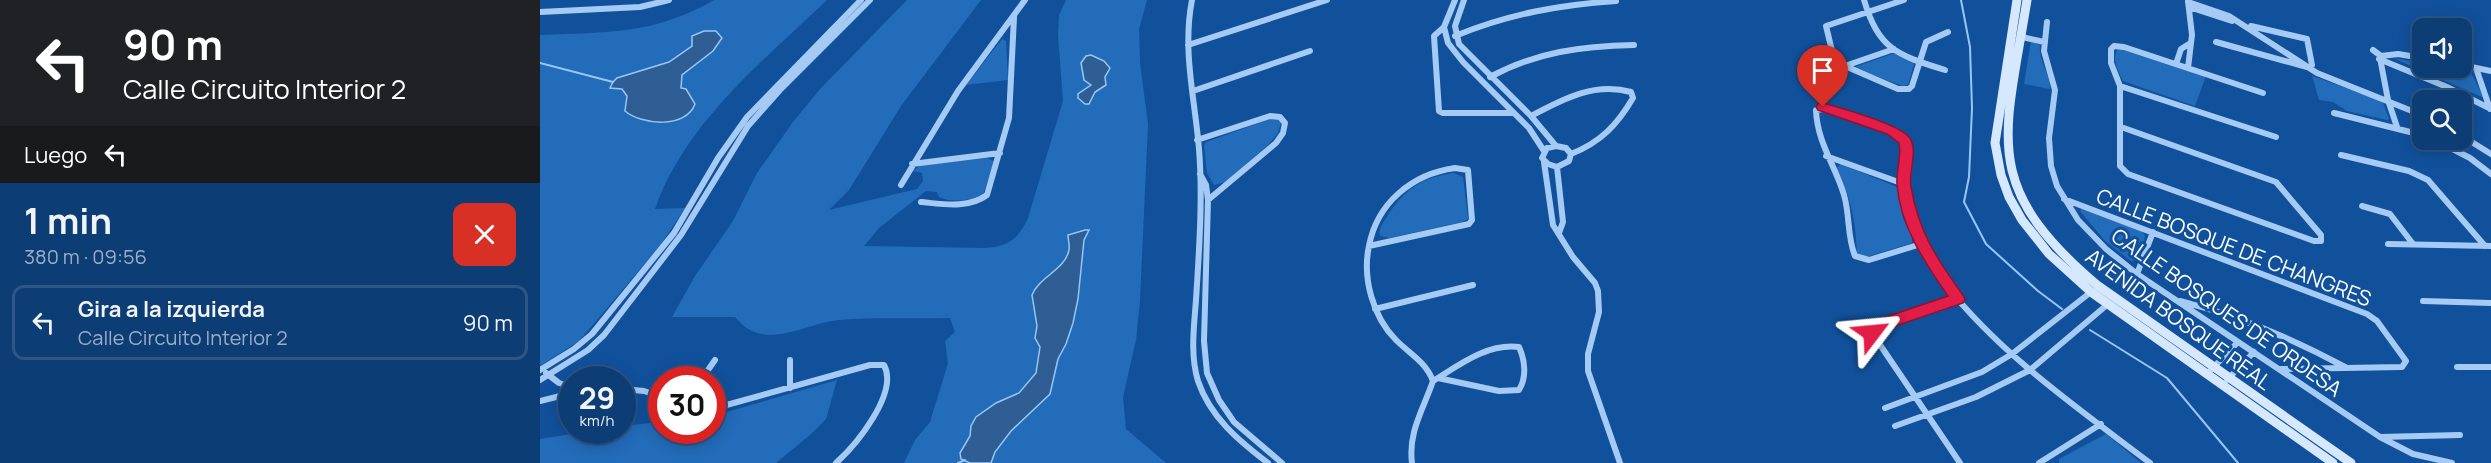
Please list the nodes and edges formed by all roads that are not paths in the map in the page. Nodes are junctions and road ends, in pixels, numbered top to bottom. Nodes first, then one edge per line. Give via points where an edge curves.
1 (669, 0) edge
2 (861, 0) edge
3 (870, 0) edge
4 (1025, 0) edge
5 (1193, 0) edge
6 (1327, 0) edge
7 (1455, 0) edge
8 (1464, 0) edge
9 (1864, 0) edge
10 (1904, 0) edge
11 (2017, 0) edge
12 (2026, 0) edge
13 (1616, 1) edge
14 (2188, 3) edge
15 (540, 12) edge
16 (1868, 12) junction
17 (1014, 17) junction
18 (2047, 22) dead end
19 (2246, 26) junction
20 (1444, 27) junction
21 (1948, 32) dead end
22 (1455, 36) junction
23 (2022, 37) junction
24 (2044, 42) junction
25 (2216, 42) dead end
26 (2189, 44) junction
27 (1188, 45) junction
28 (1634, 45) dead end
29 (1894, 50) junction
30 (2373, 50) dead end
31 (1310, 51) dead end
32 (2412, 56) edge
33 (2380, 57) junction
34 (1919, 62) junction
35 (2176, 64) junction
36 (1842, 67) junction
37 (2307, 67) junction
38 (2472, 67) edge
39 (2188, 68) junction
40 (2476, 68) junction
41 (1945, 70) dead end
42 (2491, 71) edge
43 (1490, 77) junction
44 (2009, 85) junction
45 (2120, 86) junction
46 (1193, 91) junction
47 (2264, 93) dead end
48 (2388, 100) junction
49 (2491, 109) edge
50 (2412, 111) edge
51 (1514, 113) junction
52 (2334, 113) dead end
53 (1531, 116) junction
54 (2121, 127) junction
55 (2397, 127) junction
56 (2412, 132) edge
57 (2276, 137) dead end
58 (1197, 140) junction
59 (2472, 142) edge
60 (1556, 146) junction
61 (2454, 150) edge
62 (1544, 151) junction
63 (1000, 153) junction
64 (1571, 154) junction
65 (2491, 154) edge
66 (1826, 156) junction
67 (2341, 156) dead end
68 (1544, 162) junction
69 (912, 164) junction
70 (1557, 167) junction
71 (1200, 174) junction
72 (2491, 174) edge
73 (1904, 184) junction
74 (901, 185) dead end
75 (2064, 199) junction
76 (1208, 200) junction
77 (921, 202) dead end
78 (2362, 206) dead end
79 (2153, 232) junction
80 (1559, 233) junction
81 (1922, 244) junction
82 (2388, 244) dead end
83 (2413, 244) junction
84 (1368, 246) junction
85 (2488, 246) edge
86 (2137, 274) junction
87 (1473, 285) dead end
88 (2091, 292) junction
89 (1958, 299) junction
90 (2178, 300) junction
91 (2423, 301) dead end
92 (2491, 303) edge
93 (2108, 304) junction
94 (1375, 309) junction
95 (2238, 342) junction
96 (2254, 352) junction
97 (2012, 354) junction
98 (716, 360) dead end
99 (790, 360) dead end
100 (712, 366) edge
101 (2346, 367) junction
102 (2457, 367) dead end
103 (2491, 367) edge
104 (541, 369) edge
105 (2280, 369) junction
106 (2030, 370) junction
107 (2210, 370) junction
108 (548, 375) junction
109 (1435, 379) junction
110 (540, 380) edge
111 (2226, 381) junction
112 (558, 382) edge
113 (790, 388) junction
114 (558, 396) edge
115 (1916, 398) junction
116 (540, 400) edge
117 (726, 405) edge
118 (1885, 408) dead end
119 (1928, 415) junction
120 (2101, 424) junction
121 (1895, 426) dead end
122 (2460, 435) dead end
123 (2380, 437) junction
124 (2048, 461) edge
125 (836, 463) edge
126 (1268, 463) edge
127 (1282, 463) edge
128 (1412, 463) edge
129 (1620, 463) edge
130 (1960, 463) edge
131 (2039, 463) edge
132 (2150, 463) edge
133 (2333, 463) edge
134 (2351, 463) edge
135 (2452, 463) edge

1 - 15 street via 640,7
2 - 104 street via 747,117 674,233 592,334
3 - 108 street via 748,126 681,235 604,335
4 - 17 street
5 - 27 street
6 - 27 street
7 - 20 street
8 - 22 street
9 - 16 street
10 - 16 street
11 - 44 main road, AVENIDA BOSQUE REAL
12 - 23 main road, AVENIDA BOSQUE REAL
13 - 22 street via 1521,12
14 - 19 street
14 - 26 street
16 - 29 street via 1874,30
16 - 36 street via 1826,26 1833,55
17 - 63 street via 1011,106
17 - 69 street via 964,81
18 - 24 street, CALLE BOSQUES DE ORDESA
19 - 37 street
19 - 37 street via 2307,39 2313,62
20 - 51 street via 1457,56
20 - 51 street via 1434,36 1433,46 1439,111
21 - 34 street via 1929,39
22 - 43 street
23 - 24 street
23 - 44 main road, AVENIDA BOSQUE REAL
24 - 75 street, CALLE BOSQUES DE ORDESA via 2055,93 2049,144 2051,162
25 - 37 street
26 - 35 street via 2181,49
26 - 39 street via 2192,53
27 - 46 street
28 - 43 street via 1546,52
29 - 34 street
29 - 36 street
30 - 33 street
31 - 46 street
32 - 33 street
33 - 48 street
33 - 49 street
34 - 36 street via 1912,86 1907,89
34 - 41 street
35 - 39 street
35 - 45 street via 2115,46 2110,59
37 - 48 street
38 - 40 street
39 - 47 street
40 - 42 street
40 - 49 street
43 - 53 street
44 - 88 main road, AVENIDA BOSQUE REAL via 1995,143 2009,197 2044,249
44 - 107 main road, AVENIDA BOSQUE REAL via 2008,156 2018,190 2040,229 2074,266
45 - 54 street
45 - 57 street
46 - 58 street
48 - 50 street
48 - 55 street
51 - 62 street via 1534,133
52 - 55 street
53 - 60 street
53 - 64 street via 1588,92 1614,88 1631,92 1633,98 1611,132 1598,143
54 - 54 street via 2118,162 2125,172 2314,241 2322,239 2276,182
55 - 56 street
58 - 71 street
58 - 76 street via 1270,116 1280,117 1285,123 1276,143
59 - 65 street
60 - 62 street
60 - 64 street
61 - 72 street
62 - 68 street
63 - 69 street
63 - 77 street via 983,199 961,204
64 - 70 street via 1566,164
66 - 73 street
66 - 73 street via 1815,114 1819,108 1828,107 1891,131 1904,140
66 - 81 street via 1844,194 1851,246 1858,259 1869,261
67 - 85 street via 2409,171 2428,180
68 - 70 street
68 - 80 street via 1553,225
69 - 74 street
70 - 80 street via 1563,222
71 - 76 street
71 - 126 street via 1194,367 1214,414
73 - 81 street via 1912,224
75 - 79 street, CALLE BOSQUE DE CHANGRES
75 - 86 street, CALLE BOSQUES DE ORDESA via 2096,242
76 - 127 street via 1204,341 1207,372 1234,422
78 - 83 street via 2390,214
79 - 86 street
79 - 101 street, CALLE BOSQUE DE CHANGRES via 2367,314 2404,356 2406,364
80 - 129 street via 1598,291 1599,312 1588,354 1588,371
81 - 89 street
82 - 83 street
83 - 85 street
84 - 84 street via 1382,213 1404,188 1433,173 1468,170 1472,220 1469,224
84 - 94 street via 1366,277
86 - 90 street, CALLE BOSQUES DE ORDESA
87 - 94 street
88 - 93 main road, AVENIDA BOSQUE REAL
88 - 97 street
89 - 97 street
89 - 115 street via 1872,331
90 - 95 street, CALLE BOSQUES DE ORDESA
90 - 101 street via 2238,319
91 - 92 street
93 - 106 street
93 - 107 main road, AVENIDA BOSQUE REAL
94 - 109 street via 1395,340 1425,365
95 - 96 street, CALLE BOSQUES DE ORDESA
95 - 107 street
96 - 105 street, CALLE BOSQUES DE ORDESA
96 - 111 street
97 - 106 street
97 - 115 street via 1982,372
98 - 100 street
99 - 113 street
101 - 105 street
102 - 103 street
104 - 108 street
105 - 123 street, CALLE BOSQUES DE ORDESA
106 - 119 street via 1996,389
106 - 120 street
107 - 111 main road, AVENIDA BOSQUE REAL
108 - 110 street
108 - 112 street
109 - 109 street via 1499,392 1519,390 1523,382 1522,351 1519,346 1510,345 1490,351
109 - 128 street via 1412,429
111 - 133 main road, AVENIDA BOSQUE REAL
111 - 134 main road, AVENIDA BOSQUE REAL
113 - 117 street
113 - 125 street via 876,364 887,367 878,412 862,438
114 - 116 street
115 - 118 street
115 - 119 street
119 - 121 street
119 - 130 street
120 - 124 street
120 - 132 street
122 - 123 street
123 - 135 street, CALLE BOSQUES DE ORDESA via 2413,454
124 - 131 street

